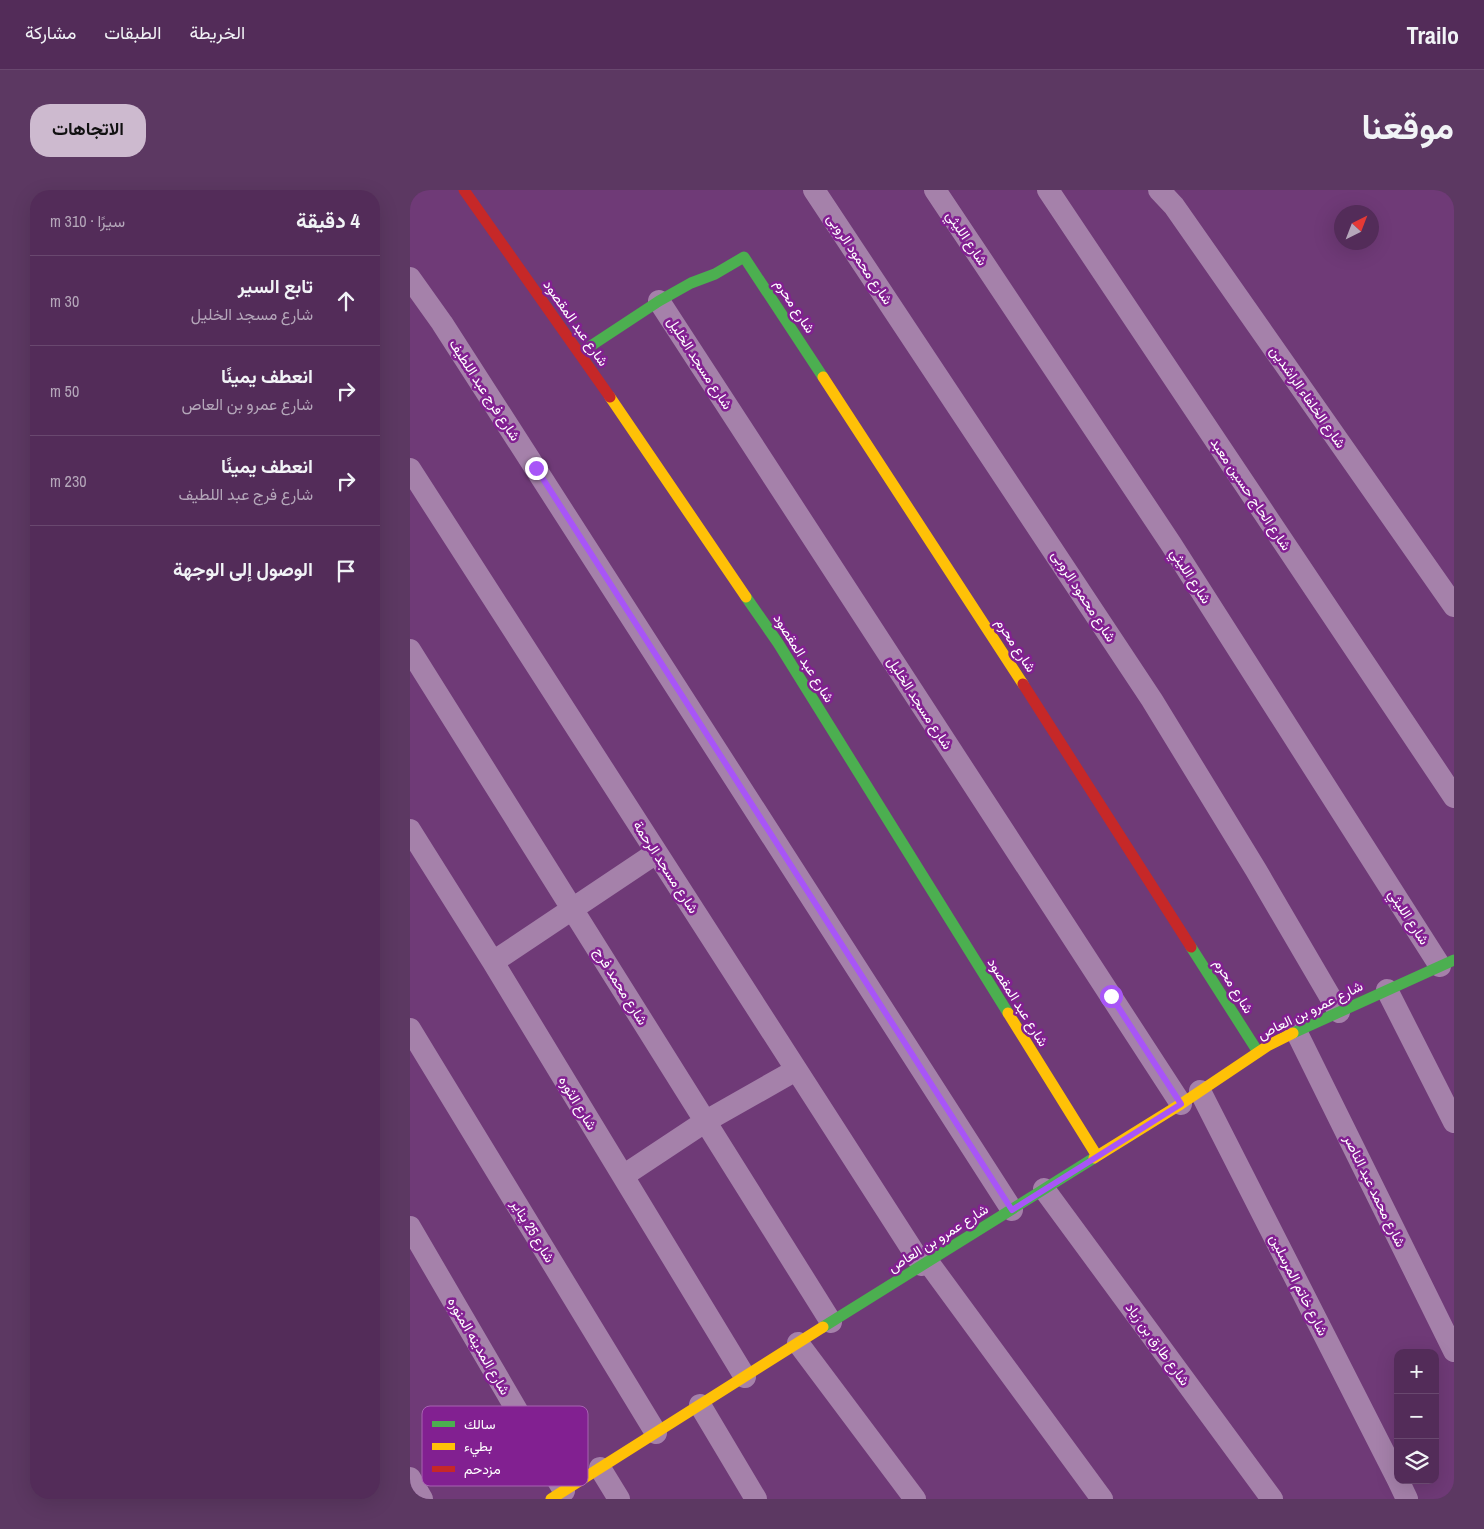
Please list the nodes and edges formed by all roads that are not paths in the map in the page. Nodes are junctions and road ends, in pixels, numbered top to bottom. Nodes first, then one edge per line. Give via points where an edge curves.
1 (464, 190) edge
2 (814, 190) edge
3 (935, 190) edge
4 (1048, 190) edge
5 (1159, 190) edge
6 (410, 278) edge
7 (659, 301) junction
8 (580, 353) junction
9 (410, 470) edge
10 (1454, 606) edge
11 (410, 650) edge
12 (1454, 797) edge
13 (410, 830) edge
14 (656, 853) junction
15 (573, 909) junction
16 (493, 962) junction
17 (1447, 963) edge
18 (1387, 990) junction
19 (1339, 1012) junction
20 (410, 1029) edge
21 (1296, 1031) junction
22 (1258, 1052) junction
23 (796, 1070) junction
24 (1200, 1091) junction
25 (1181, 1104) junction
26 (706, 1121) junction
27 (1454, 1122) edge
28 (1097, 1156) junction
29 (623, 1176) junction
30 (1044, 1189) junction
31 (1012, 1210) junction
32 (410, 1227) edge
33 (925, 1263) junction
34 (831, 1322) junction
35 (798, 1343) junction
36 (1454, 1351) edge
37 (745, 1377) junction
38 (700, 1405) junction
39 (508, 1406) edge
40 (656, 1433) junction
41 (600, 1468) junction
42 (1394, 1472) edge
43 (588, 1476) edge
44 (410, 1478) edge
45 (1400, 1484) edge
46 (571, 1486) edge
47 (557, 1495) edge
48 (422, 1499) edge
49 (619, 1499) edge
50 (756, 1499) edge
51 (915, 1499) edge
52 (1102, 1499) edge
53 (1272, 1499) edge
54 (1407, 1499) edge

1 - 8 street, شارع عبد المقصود
2 - 19 street, شارع محمود الروبى via 1152,700
3 - 17 street, شارع الليثي
4 - 12 street, شارع الحاج حسين معبد
5 - 10 street, شارع الخلفاء الراشدين via 1174,206
6 - 31 street, شارع فرج عبد اللطيف
7 - 8 street
7 - 22 street, شارع محرم via 744,257 913,512
7 - 25 street, شارع مسجد الخليل
8 - 28 street, شارع عبد المقصود via 778,643
9 - 14 street, شارع مسجد الرحمة
11 - 15 street, شارع محمد فرج
13 - 16 street, شارع الثوره
14 - 15 street
14 - 23 street, شارع مسجد الرحمة
15 - 16 street
15 - 26 street, شارع محمد فرج
16 - 29 street, شارع الثوره
17 - 18 street, شارع عمرو بن العاص
18 - 19 street, شارع عمرو بن العاص
18 - 27 street
19 - 21 street, شارع عمرو بن العاص
20 - 40 street, شارع 25 يناير
21 - 22 street, شارع عمرو بن العاص
21 - 36 street, شارع محمد عبد الناصر
22 - 24 street, شارع عمرو بن العاص
23 - 26 street
23 - 33 street, شارع مسجد الرحمة
24 - 25 street, شارع عمرو بن العاص
24 - 42 street, شارع خاتم المرسلين
25 - 28 street, شارع عمرو بن العاص
26 - 29 street
26 - 34 street, شارع محمد فرج
28 - 30 street, شارع عمرو بن العاص
29 - 37 street, شارع الثوره
30 - 31 street, شارع عمرو بن العاص
30 - 53 street, شارع طارق بن زياد
31 - 33 street, شارع عمرو بن العاص
32 - 39 street, شارع المدينه المنوره
33 - 34 street, شارع عمرو بن العاص
33 - 52 street, شارع مسجد الرحمة
34 - 35 street, شارع عمرو بن العاص
35 - 37 street, شارع عمرو بن العاص
35 - 51 street
37 - 38 street, شارع عمرو بن العاص
38 - 40 street, شارع عمرو بن العاص
38 - 50 street
40 - 41 street, شارع عمرو بن العاص
41 - 43 street, شارع عمرو بن العاص
41 - 49 street
44 - 48 street
45 - 54 street, شارع خاتم المرسلين
46 - 47 street, شارع عمرو بن العاص

